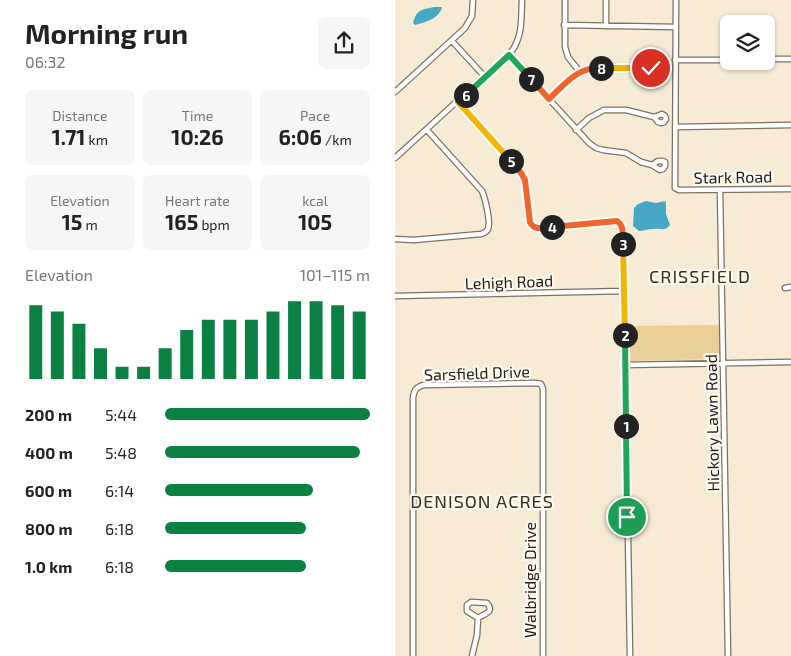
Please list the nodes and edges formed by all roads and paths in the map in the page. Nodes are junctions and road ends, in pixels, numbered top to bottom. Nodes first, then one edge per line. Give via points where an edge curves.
1 (473, 0) edge
2 (522, 0) edge
3 (565, 0) edge
4 (606, 0) edge
5 (676, 0) edge
6 (564, 25) junction
7 (606, 26) junction
8 (676, 27) junction
9 (452, 41) junction
10 (509, 55) junction
11 (775, 59) edge
12 (791, 59) edge
13 (675, 60) junction
14 (720, 60) edge
15 (655, 69) dead end
16 (580, 72) junction
17 (485, 77) junction
18 (395, 92) edge
19 (549, 99) junction
20 (458, 102) junction
21 (654, 117) dead end
22 (791, 125) edge
23 (675, 127) junction
24 (427, 130) junction
25 (576, 130) junction
26 (395, 158) edge
27 (652, 165) dead end
28 (791, 189) edge
29 (720, 190) junction
30 (395, 239) edge
31 (624, 292) junction
32 (395, 296) edge
33 (791, 362) edge
34 (723, 363) junction
35 (625, 365) junction
36 (541, 384) joint
37 (478, 618) junction
38 (413, 656) edge
39 (472, 656) edge
40 (543, 656) edge
41 (630, 656) edge
42 (728, 656) edge

1 - 9 street via 470,21
2 - 10 street via 521,31
3 - 6 street
4 - 7 street
5 - 8 street
6 - 7 street
6 - 16 street via 566,54
7 - 8 street
8 - 13 street
9 - 17 street
9 - 18 street
10 - 17 street
10 - 19 street
11 - 12 street
13 - 14 street
13 - 23 street
15 - 16 street via 595,68
16 - 19 street
17 - 20 street
19 - 25 street
20 - 24 street
20 - 31 street via 523,175 533,227 620,223
21 - 25 street via 626,110 604,110
22 - 23 street
23 - 29 street, Stark Road via 676,189
24 - 26 street
24 - 30 street via 482,191 486,200 488,228 481,234
25 - 27 street via 596,148 623,152
28 - 29 street, Stark Road
29 - 34 street, Hickory Lawn Road
31 - 32 street, Lehigh Road
31 - 35 street
33 - 34 street
34 - 35 street
34 - 42 street, Hickory Lawn Road
35 - 41 street
36 - 38 street, Sarsfield Drive via 428,385 414,390
36 - 40 street, Walbridge Drive
37 - 37 street via 489,611 487,602 467,605 468,612
37 - 39 street

